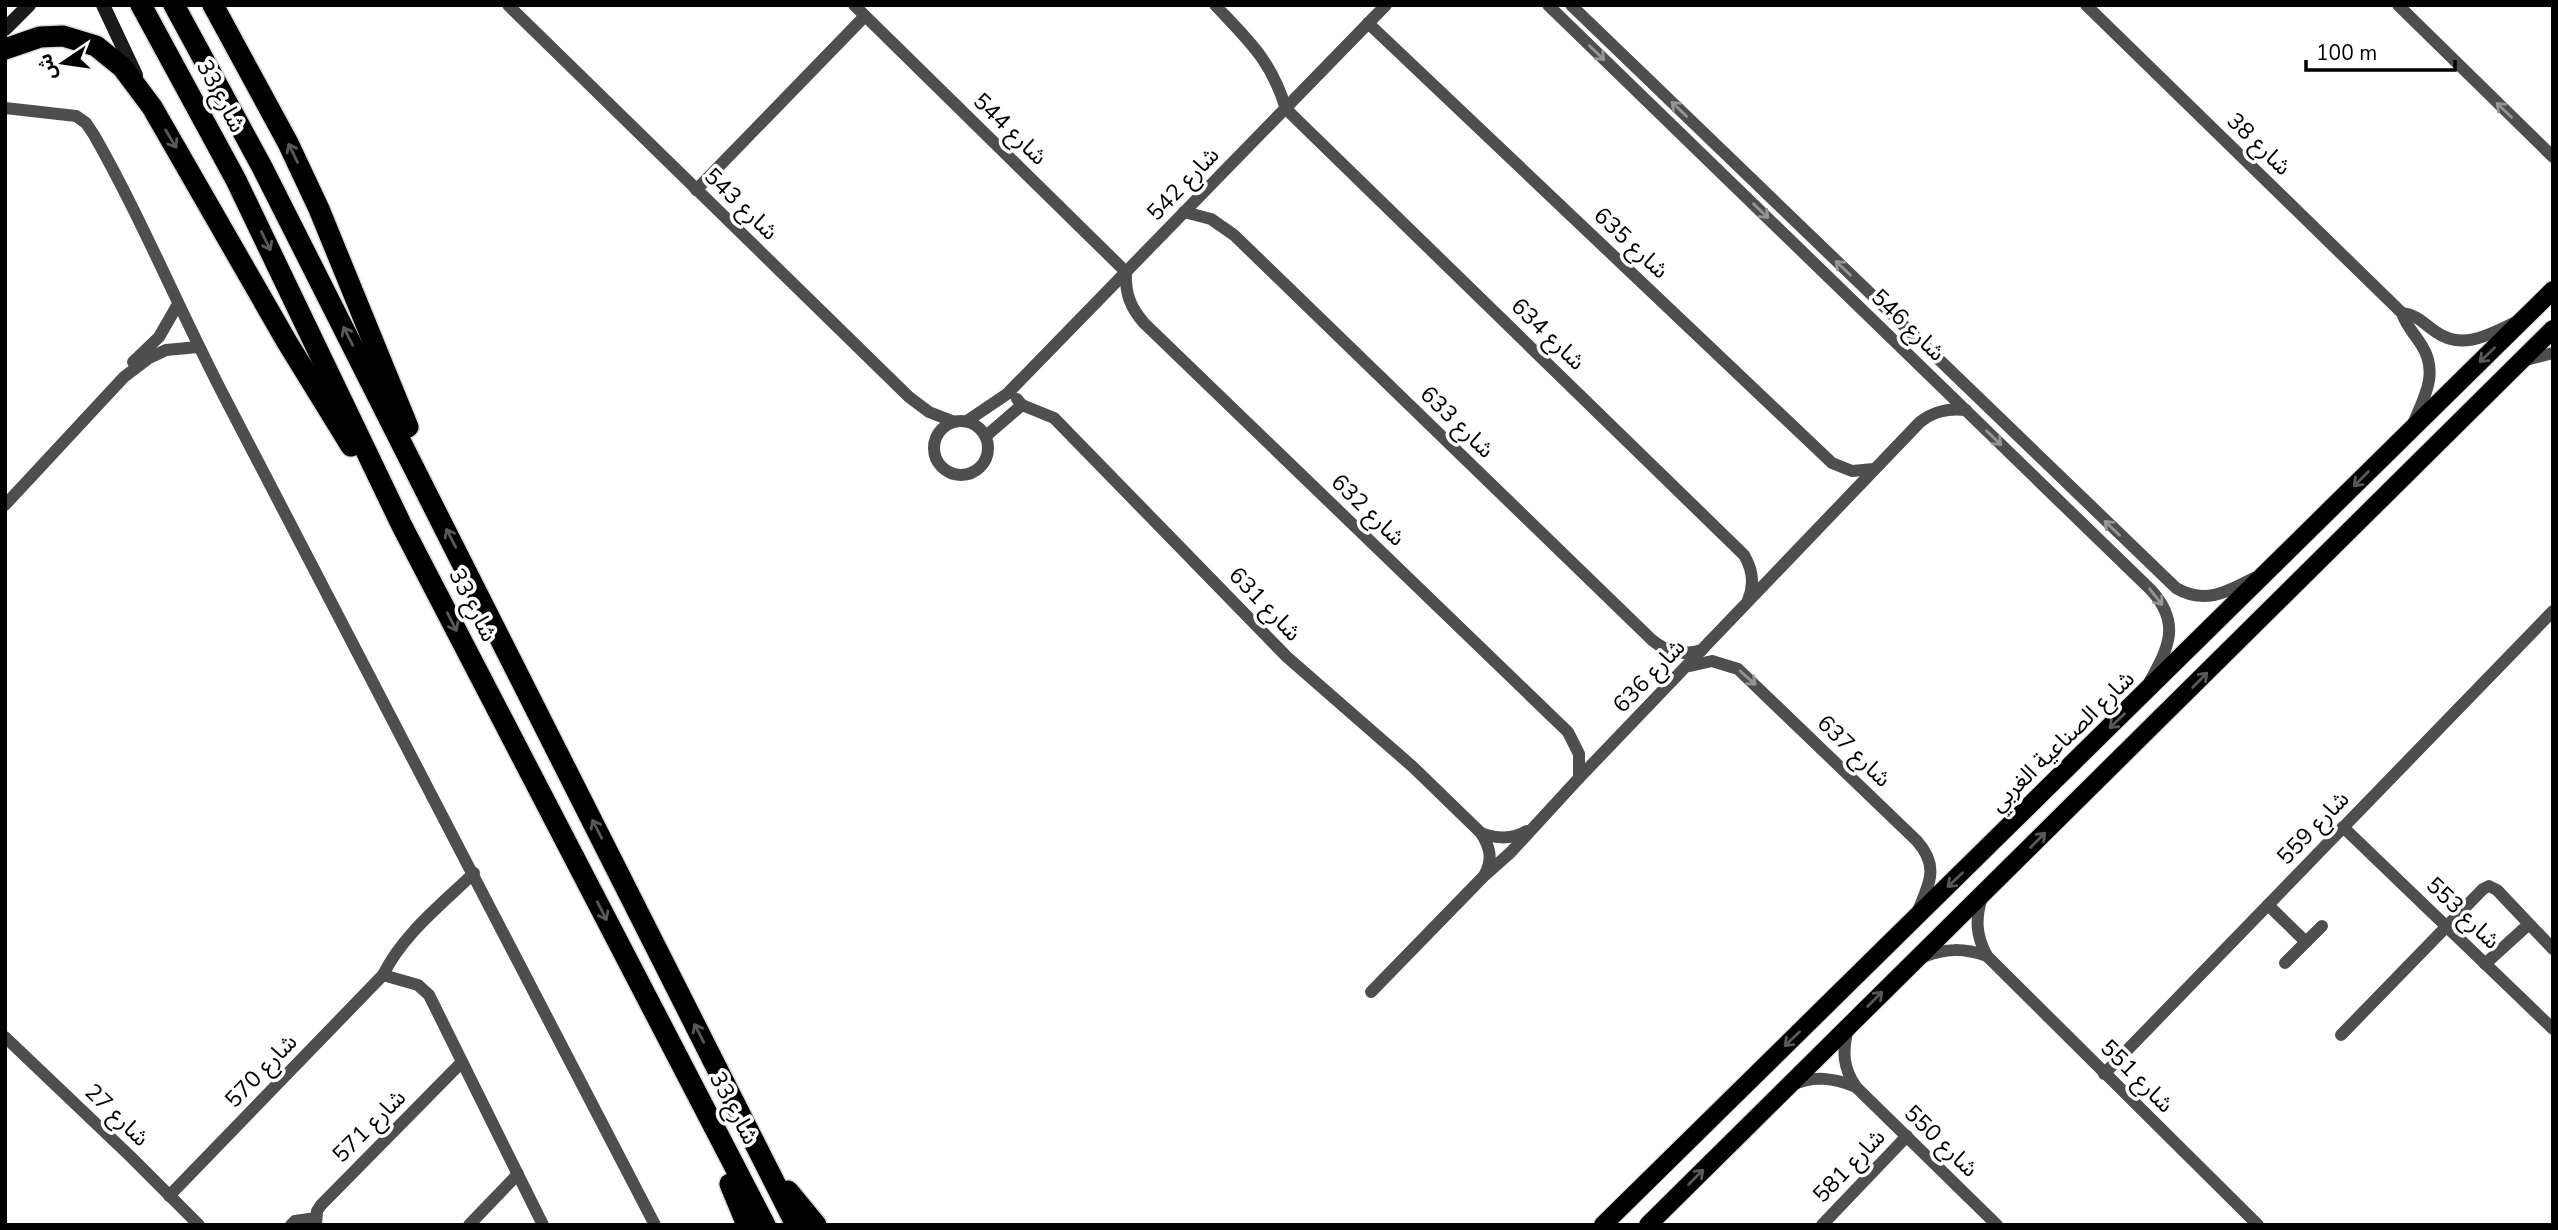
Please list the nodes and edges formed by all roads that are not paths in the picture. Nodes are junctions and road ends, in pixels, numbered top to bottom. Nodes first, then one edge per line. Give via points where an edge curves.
1 (29, 5) edge
2 (103, 5) edge
3 (141, 5) edge
4 (174, 5) edge
5 (213, 5) edge
6 (508, 5) edge
7 (854, 5) edge
8 (1215, 5) edge
9 (1386, 5) edge
10 (1548, 5) edge
11 (1571, 5) edge
12 (2086, 5) edge
13 (2398, 5) edge
14 (865, 16) junction
15 (1368, 23) junction
16 (5, 29) edge
17 (5, 49) edge
18 (152, 107) junction
19 (5, 108) edge
20 (1286, 109) junction
21 (2553, 157) edge
22 (696, 190) junction
23 (1184, 212) junction
24 (1126, 272) junction
25 (2553, 290) edge
26 (178, 304) junction
27 (2402, 313) junction
28 (2526, 317) junction
29 (2553, 329) edge
30 (198, 347) junction
31 (2553, 353) edge
32 (2516, 365) junction
33 (124, 377) junction
34 (1009, 391) junction
35 (1022, 405) junction
36 (1966, 410) junction
37 (952, 421) junction
38 (967, 421) junction
39 (2410, 431) junction
40 (986, 436) junction
41 (1874, 469) junction
42 (5, 505) edge
43 (438, 512) junction
44 (402, 526) junction
45 (2270, 570) junction
46 (1747, 603) junction
47 (2553, 611) edge
48 (1702, 650) junction
49 (1686, 667) junction
50 (2140, 699) junction
51 (1579, 778) junction
52 (1532, 827) junction
53 (2343, 827) junction
54 (1481, 833) junction
55 (474, 873) junction
56 (1484, 876) junction
57 (1982, 896) junction
58 (2268, 905) junction
59 (1914, 920) junction
60 (2529, 924) junction
61 (2322, 926) dead end
62 (2447, 927) junction
63 (2306, 942) junction
64 (2553, 949) edge
65 (1987, 956) junction
66 (1914, 960) junction
67 (2285, 963) dead end
68 (2485, 964) junction
69 (383, 975) junction
70 (1371, 992) dead end
71 (1849, 1024) junction
72 (2553, 1030) edge
73 (2341, 1035) dead end
74 (5, 1037) edge
75 (462, 1062) junction
76 (2104, 1074) junction
77 (1856, 1087) junction
78 (1784, 1089) junction
79 (711, 1122) junction
80 (1907, 1136) junction
81 (766, 1167) junction
82 (518, 1174) junction
83 (169, 1196) junction
84 (316, 1222) edge
85 (1826, 1223) edge
86 (199, 1225) edge
87 (291, 1225) edge
88 (469, 1225) edge
89 (543, 1225) edge
90 (655, 1225) edge
91 (747, 1225) edge
92 (765, 1225) edge
93 (796, 1225) edge
94 (816, 1225) edge
95 (1603, 1225) edge
96 (1648, 1225) edge
97 (1997, 1225) edge
98 (2258, 1225) edge

1 - 16 street
2 - 18 street
3 -> 44 highway, شارع 33 via 236,180
43 -> 4 highway, شارع 33
43 -> 5 highway via 319,209
6 - 22 street, شارع 543
7 - 14 street, شارع 544
8 - 20 street via 1267,63
9 - 15 street, شارع 542
10 -> 36 street, شارع 546
45 -> 11 street, شارع 546 via 2216,596 2188,595 2176,588
12 - 27 street, شارع 38
21 -> 13 street
14 - 22 street
14 - 24 street, شارع 544
15 - 20 street, شارع 542
15 - 41 street, شارع 635 via 1832,463 1852,471
17 - 18 highway via 51,36 86,41 115,59
18 -> 44 highway via 287,342
19 - 26 street via 76,116 86,123 122,186
20 - 23 street, شارع 542
20 - 46 street, شارع 634 via 1744,555 1752,574
22 - 37 street, شارع 543 via 909,397
23 - 24 street, شارع 542
23 - 48 street, شارع 633 via 1211,219 1234,235 1652,640 1671,652
24 - 34 street, شارع 542
24 - 51 street, شارع 632 via 1128,299 1144,323 1568,733 1580,754
25 - 28 main road, شارع الصناعية الغربي
26 - 30 street
26 - 33 street via 159,337
27 - 28 street, شارع 38 via 2460,341 2484,336
27 - 39 street, شارع 38 via 2429,359 2431,373
28 -> 39 main road, شارع الصناعية الغربي
29 - 32 main road
30 - 33 street via 166,350
30 - 55 street
31 - 32 street
57 -> 32 main road
33 - 42 street
34 - 35 street
34 - 38 street, شارع 542
35 - 40 street
35 - 54 street, شارع 631 via 1054,418 1287,657
36 - 41 street, شارع 636 via 1946,409 1928,416
36 -> 50 street, شارع 546 via 2161,600 2170,626 2169,640
37 - 38 street
37 - 40 street via 939,430 933,446 937,461 948,472 964,475 978,469 987,456
38 - 40 street
39 -> 45 main road, شارع الصناعية الغربي
41 - 46 street, شارع 636
81 -> 43 highway, شارع 33
44 -> 79 highway, شارع 33
45 - 50 main road, شارع الصناعية الغربي
46 - 48 street, شارع 636
47 - 53 street, شارع 559
48 - 49 street, شارع 636
49 - 51 street, شارع 636
49 -> 59 street, شارع 637 via 1712,661 1738,669 1917,841 1925,850 1931,873
50 -> 59 main road, شارع الصناعية الغربي
51 - 52 street, شارع 636
52 - 54 street via 1507,838
52 - 56 street, شارع 636
53 - 58 street, شارع 559
53 - 62 street, شارع 553
54 - 56 street via 1490,854
55 - 69 street, شارع 570 via 405,941
55 - 90 street
56 - 70 street, شارع 636
57 - 65 street, شارع 551 via 1977,933
57 - 66 main road
58 - 63 street
58 - 76 street, شارع 559
59 -> 95 main road, شارع الصناعية الغربي
60 - 62 street via 2488,886
60 - 64 street
60 - 68 street
61 - 63 street
62 - 68 street, شارع 553
62 - 73 street
63 - 67 street
65 - 66 street via 1958,949
65 - 76 street, شارع 551
71 -> 66 main road
68 - 72 street, شارع 553
69 - 75 street via 418,985 429,995
69 - 83 street, شارع 570
71 - 77 street, شارع 550 via 1844,1064
71 - 78 main road
74 - 83 street, شارع 27
75 - 82 street
75 - 84 street, شارع 571 via 321,1205
76 - 98 street, شارع 551
77 - 78 street, شارع 550 via 1828,1078
77 - 80 street, شارع 550
96 -> 78 main road
79 - 91 highway
79 - 92 highway, شارع 33
80 - 85 street, شارع 581
80 - 97 street, شارع 550
81 - 93 highway, شارع 33
81 - 94 highway
82 - 88 street
82 - 89 street
83 - 86 street, شارع 27
84 - 87 street

